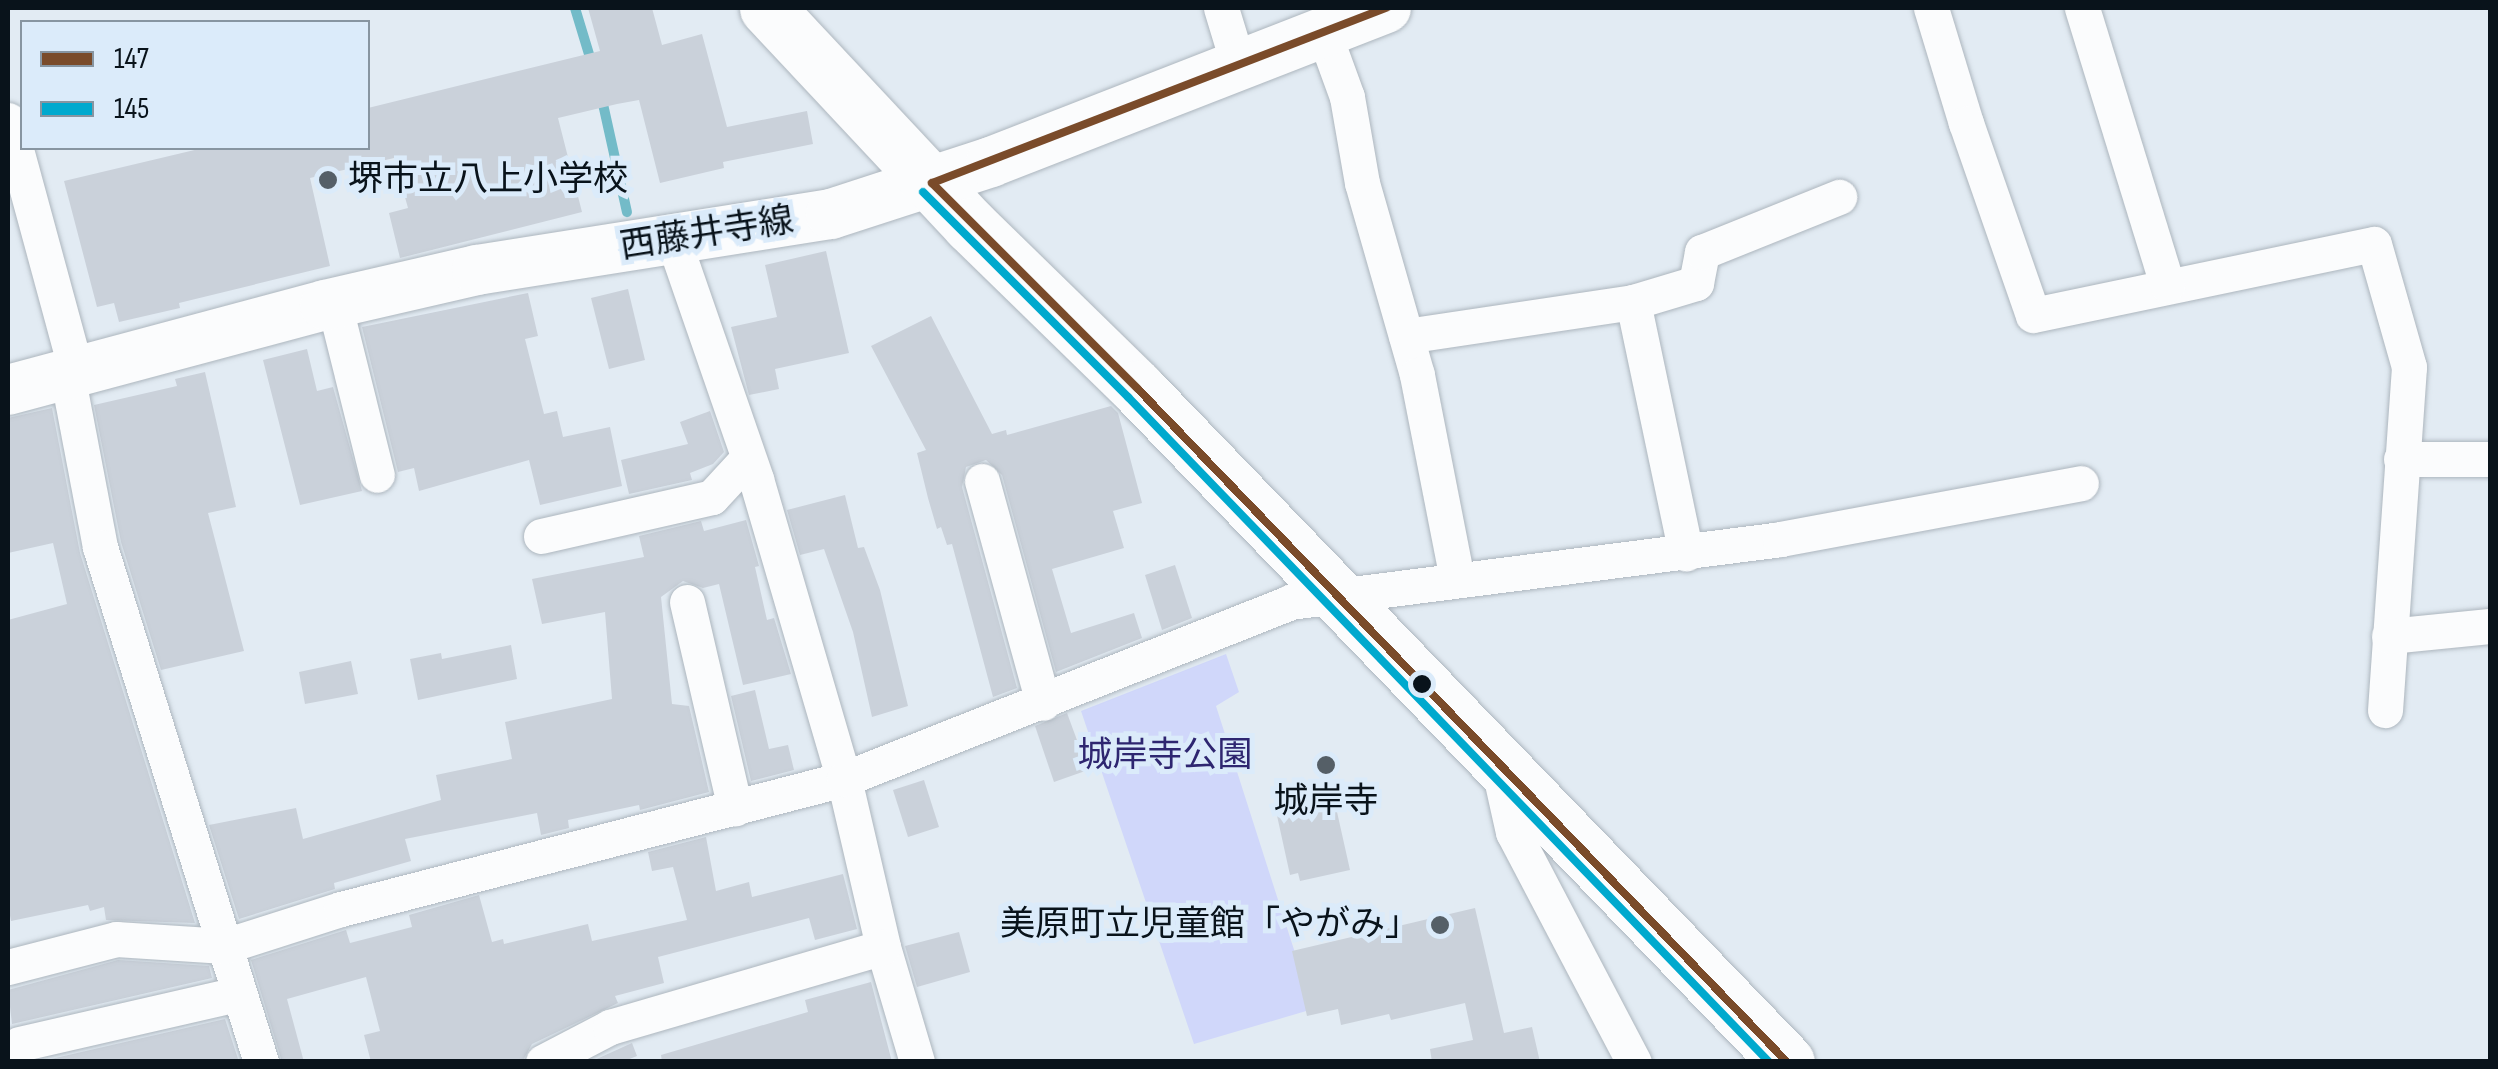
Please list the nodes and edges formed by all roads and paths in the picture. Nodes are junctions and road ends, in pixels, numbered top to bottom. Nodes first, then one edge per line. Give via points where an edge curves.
1 (767, 8) edge
2 (1221, 8) edge
3 (1386, 8) edge
4 (1931, 8) edge
5 (2082, 8) edge
6 (1323, 30) junction
7 (1238, 64) junction
8 (8, 120) edge
9 (932, 183) junction
10 (1838, 197) dead end
11 (673, 239) junction
12 (2167, 285) junction
13 (1633, 302) junction
14 (334, 303) junction
15 (1406, 336) junction
16 (72, 372) junction
17 (8, 390) edge
18 (748, 458) junction
19 (2400, 459) junction
20 (2490, 459) edge
21 (378, 476) dead end
22 (982, 481) dead end
23 (2081, 482) dead end
24 (541, 536) dead end
25 (1686, 553) junction
26 (1457, 579) junction
27 (1332, 594) junction
28 (687, 602) dead end
29 (2490, 626) edge
30 (2389, 636) junction
31 (1044, 703) junction
32 (2386, 710) dead end
33 (1498, 764) junction
34 (844, 779) junction
35 (735, 808) junction
36 (225, 946) junction
37 (884, 946) junction
38 (8, 967) edge
39 (237, 994) junction
40 (19, 1044) dead end
41 (260, 1062) edge
42 (543, 1062) edge
43 (917, 1062) edge
44 (1634, 1062) edge
45 (1788, 1062) edge

1 - 9 main road
2 - 7 street
3 - 6 main road, 西藤井寺線
4 - 12 street via 2034,315
5 - 12 street
6 - 7 main road, 西藤井寺線
6 - 15 street via 1348,98 1362,183
7 - 9 main road, 西藤井寺線
8 - 16 street
9 - 11 main road, 西藤井寺線 via 831,214
9 - 27 main road
10 - 13 street via 1702,252 1696,283
11 - 14 main road, 西藤井寺線 via 477,270
11 - 18 street
12 - 19 street via 2374,244 2409,367
13 - 15 street
13 - 25 street
14 - 16 main road, 西藤井寺線
14 - 21 street
15 - 26 street
16 - 17 main road, 西藤井寺線
16 - 36 street via 100,547
18 - 24 street via 712,496
18 - 34 street
19 - 20 street
19 - 30 street
22 - 31 street
23 - 25 street
25 - 26 street
26 - 27 street
27 - 31 street via 1290,602
27 - 33 main road
28 - 35 street
29 - 30 street
30 - 32 street
31 - 34 street
33 - 44 street via 1513,832
33 - 45 main road
34 - 35 street
34 - 37 street
35 - 36 street via 340,909
36 - 38 street via 116,939
36 - 39 street
37 - 42 street via 610,1027
37 - 43 street
39 - 40 street
39 - 41 street

